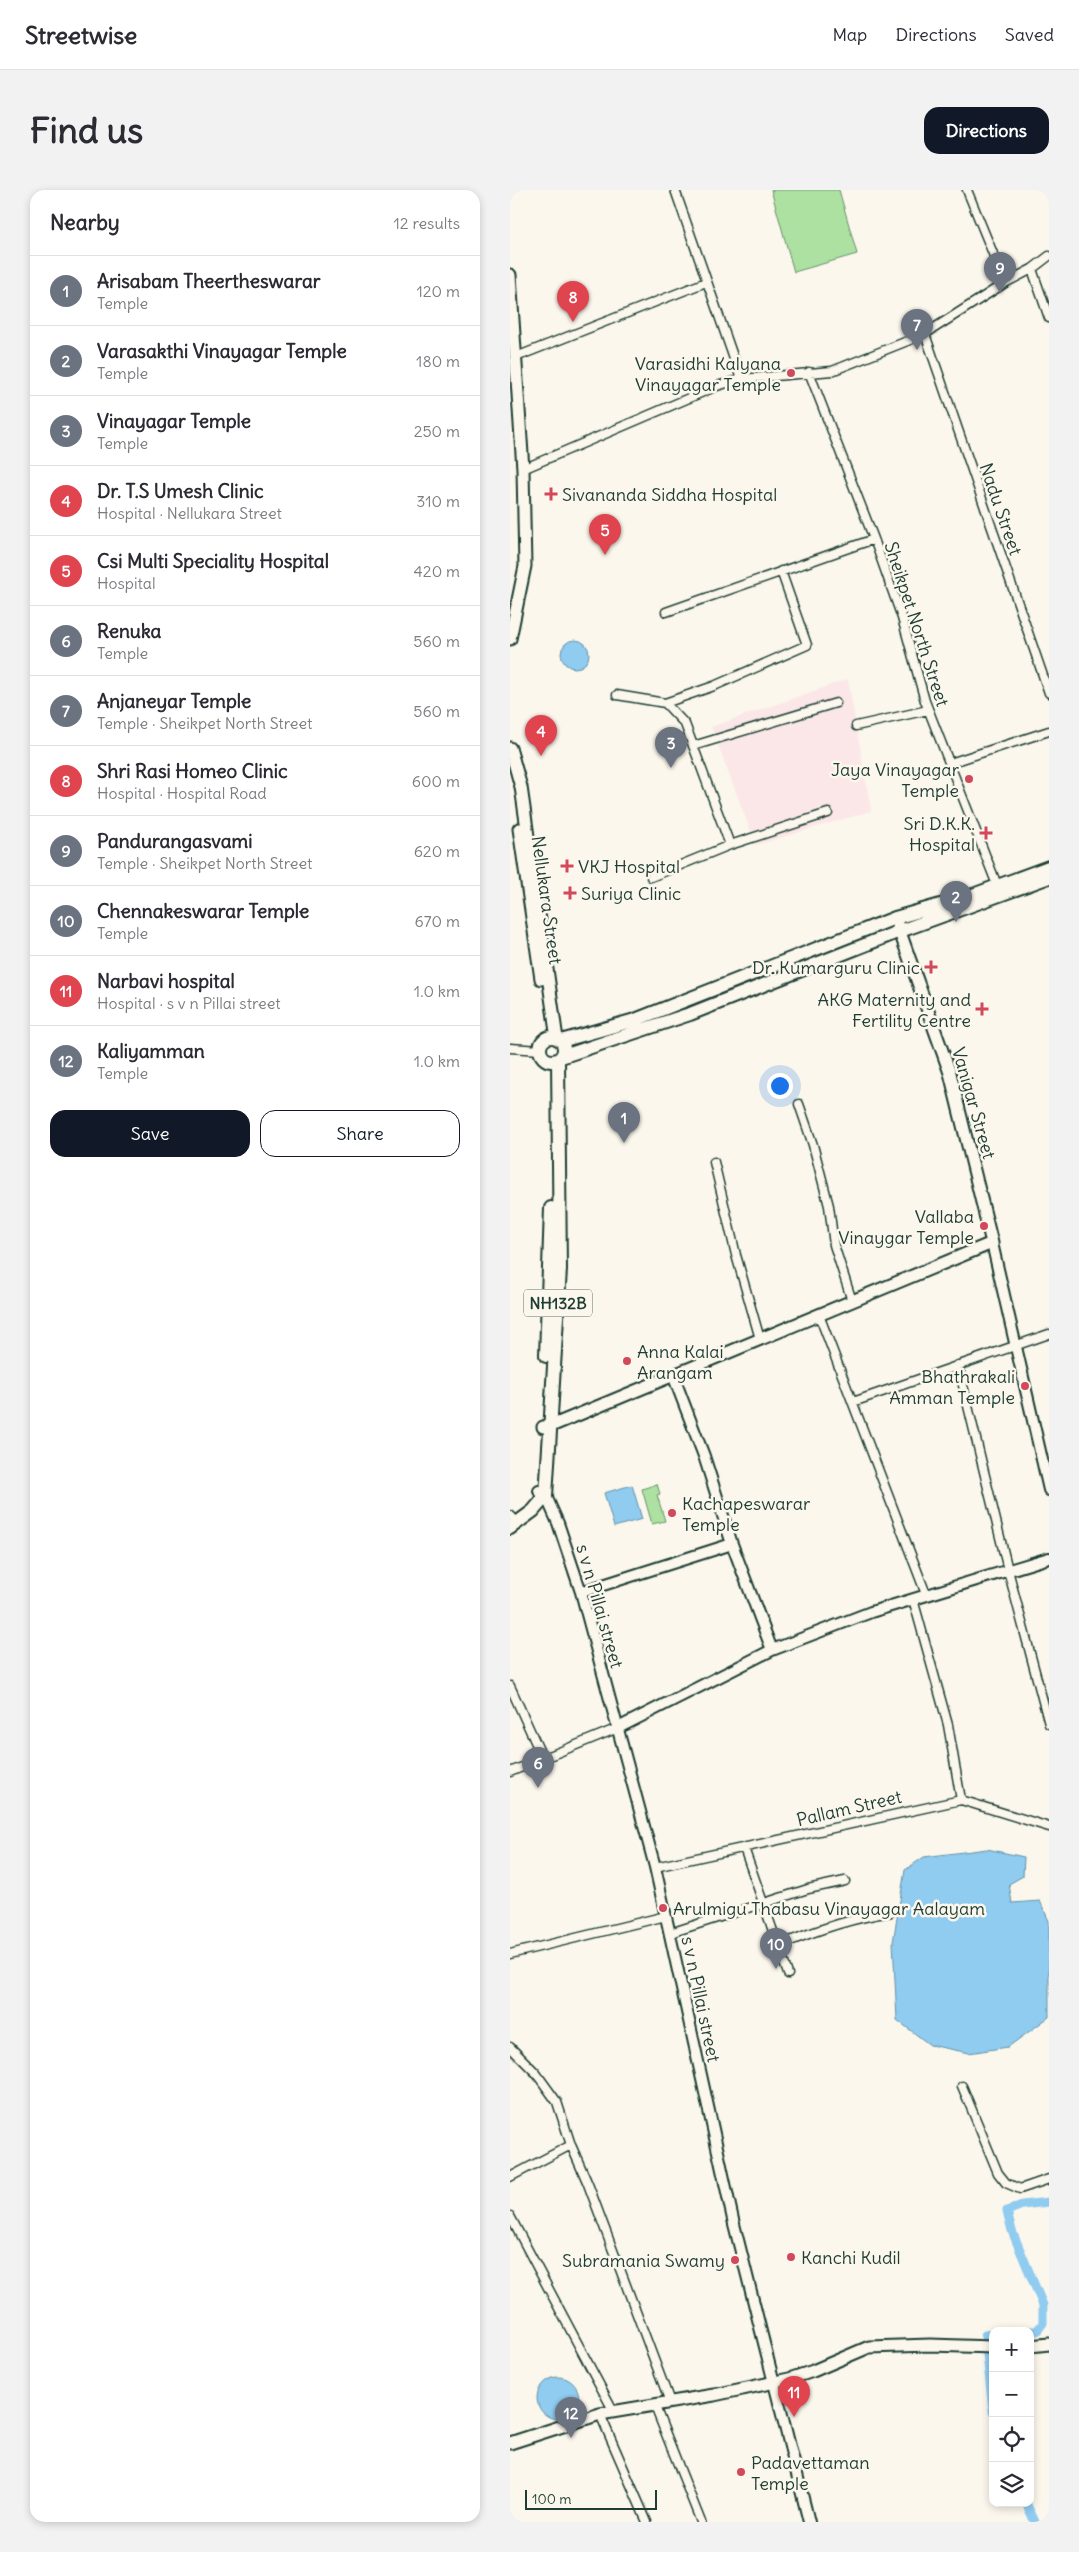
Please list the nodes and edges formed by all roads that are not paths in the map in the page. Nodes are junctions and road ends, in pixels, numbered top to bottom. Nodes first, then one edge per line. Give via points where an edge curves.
1 (676, 190) edge
2 (967, 190) edge
3 (1049, 256) edge
4 (1032, 269) junction
5 (511, 278) edge
6 (706, 282) junction
7 (1005, 283) junction
8 (1049, 318) edge
9 (925, 334) junction
10 (516, 357) junction
11 (809, 372) junction
12 (741, 379) junction
13 (523, 469) junction
14 (874, 539) junction
15 (781, 571) junction
16 (666, 612) dead end
17 (510, 639) edge
18 (1049, 693) edge
19 (617, 695) dead end
20 (666, 703) junction
21 (836, 703) dead end
22 (928, 710) junction
23 (856, 726) dead end
24 (1049, 732) edge
25 (693, 746) junction
26 (510, 748) edge
27 (950, 763) junction
28 (510, 767) edge
29 (828, 813) dead end
30 (730, 845) junction
31 (1049, 867) edge
32 (651, 877) dead end
33 (1049, 877) edge
34 (997, 885) junction
35 (895, 918) junction
36 (900, 931) junction
37 (556, 1039) junction
38 (510, 1048) edge
39 (541, 1050) junction
40 (557, 1059) junction
41 (799, 1104) dead end
42 (714, 1162) dead end
43 (992, 1242) junction
44 (852, 1301) junction
45 (819, 1315) junction
46 (1049, 1334) edge
47 (760, 1339) junction
48 (1016, 1343) junction
49 (958, 1365) junction
50 (673, 1375) junction
51 (853, 1402) junction
52 (547, 1427) junction
53 (1049, 1490) edge
54 (543, 1494) junction
55 (533, 1511) junction
56 (511, 1520) edge
57 (558, 1523) junction
58 (732, 1544) junction
59 (1049, 1558) edge
60 (1008, 1570) junction
61 (582, 1592) junction
62 (926, 1594) junction
63 (913, 1599) junction
64 (772, 1650) junction
65 (511, 1691) edge
66 (1049, 1724) edge
67 (618, 1728) junction
68 (543, 1759) junction
69 (510, 1772) edge
70 (961, 1800) junction
71 (1049, 1827) edge
72 (744, 1848) junction
73 (655, 1867) junction
74 (845, 1881) dead end
75 (762, 1905) junction
76 (891, 1912) dead end
77 (666, 1916) junction
78 (670, 1933) junction
79 (778, 1946) junction
80 (510, 1954) edge
81 (788, 1974) dead end
82 (510, 2047) edge
83 (962, 2086) dead end
84 (570, 2145) junction
85 (510, 2177) edge
86 (1049, 2179) edge
87 (510, 2216) edge
88 (1049, 2344) edge
89 (1034, 2346) edge
90 (989, 2347) edge
91 (775, 2382) junction
92 (670, 2402) junction
93 (654, 2404) junction
94 (614, 2412) junction
95 (600, 2414) junction
96 (510, 2443) edge
97 (647, 2522) edge
98 (701, 2522) edge
99 (809, 2522) edge

1 - 6 street
2 - 7 street
3 - 4 street
4 - 7 street
4 - 8 street
5 - 10 main road
6 - 10 street
6 - 12 street
7 - 9 street
9 - 11 street via 832,371
9 - 18 street, Nadu Street
10 - 13 main road
11 - 12 street
11 - 14 street, Sheikpet North Street
12 - 13 street via 716,386
13 - 17 main road via 525,566
14 - 15 street
14 - 22 street, Sheikpet North Street via 902,618
15 - 16 street
15 - 20 street via 807,645 714,686
19 - 20 street
20 - 25 street via 685,724
21 - 25 street
22 - 23 street
22 - 27 street, Sheikpet North Street
24 - 27 street
25 - 30 street
26 - 37 main road, Nellukara Street via 521,787
27 - 34 street, Sheikpet North Street
28 - 37 main road, Nellukara Street
29 - 30 street
30 - 32 street
31 - 34 highway
33 - 36 highway
34 - 35 highway via 965,898
35 - 36 main road, Vanigar Street
35 - 37 highway via 635,1020
36 - 40 highway via 690,1014
36 - 43 main road, Vanigar Street via 950,1073
37 - 39 highway via 543,1042
37 - 40 highway via 564,1047
38 - 39 street
39 - 40 highway via 543,1056
40 - 52 highway, NH132B
41 - 44 street via 813,1144 829,1206 834,1245
42 - 47 street
43 - 44 main road
43 - 48 street
44 - 45 main road
45 - 47 main road
45 - 51 street
46 - 48 street
47 - 50 main road
48 - 49 street
48 - 53 street
49 - 51 street
49 - 60 street
50 - 52 main road
50 - 58 street via 704,1456
51 - 62 street
52 - 54 highway, NH132B
54 - 55 highway
54 - 56 highway
54 - 57 street, s v n Pillai street
55 - 56 highway
55 - 57 street via 550,1514
57 - 61 street, s v n Pillai street
58 - 61 street
58 - 64 street
59 - 60 street
60 - 62 street
60 - 66 street
61 - 67 street, s v n Pillai street
62 - 63 street
63 - 64 street
63 - 70 street via 948,1725
64 - 67 street
65 - 68 street
67 - 68 street
67 - 73 street, s v n Pillai street
68 - 69 street
70 - 71 street, Pallam Street
70 - 72 street, Pallam Street
72 - 73 street, Pallam Street
72 - 75 street
73 - 77 street, s v n Pillai street
74 - 75 street via 808,1889
75 - 78 street
75 - 79 street
76 - 79 street via 856,1917
77 - 78 street, s v n Pillai street
77 - 80 street
78 - 91 street, s v n Pillai street via 734,2224
79 - 81 street
82 - 84 street via 553,2094
83 - 86 street via 998,2173 1006,2183 1020,2189
84 - 85 street
84 - 92 street via 588,2184
87 - 94 street
88 - 89 main road
90 - 91 main road via 870,2348 814,2372
91 - 92 main road
91 - 99 street, s v n Pillai street
92 - 93 main road
93 - 94 main road
93 - 98 street
94 - 95 main road
95 - 96 main road
95 - 97 street

